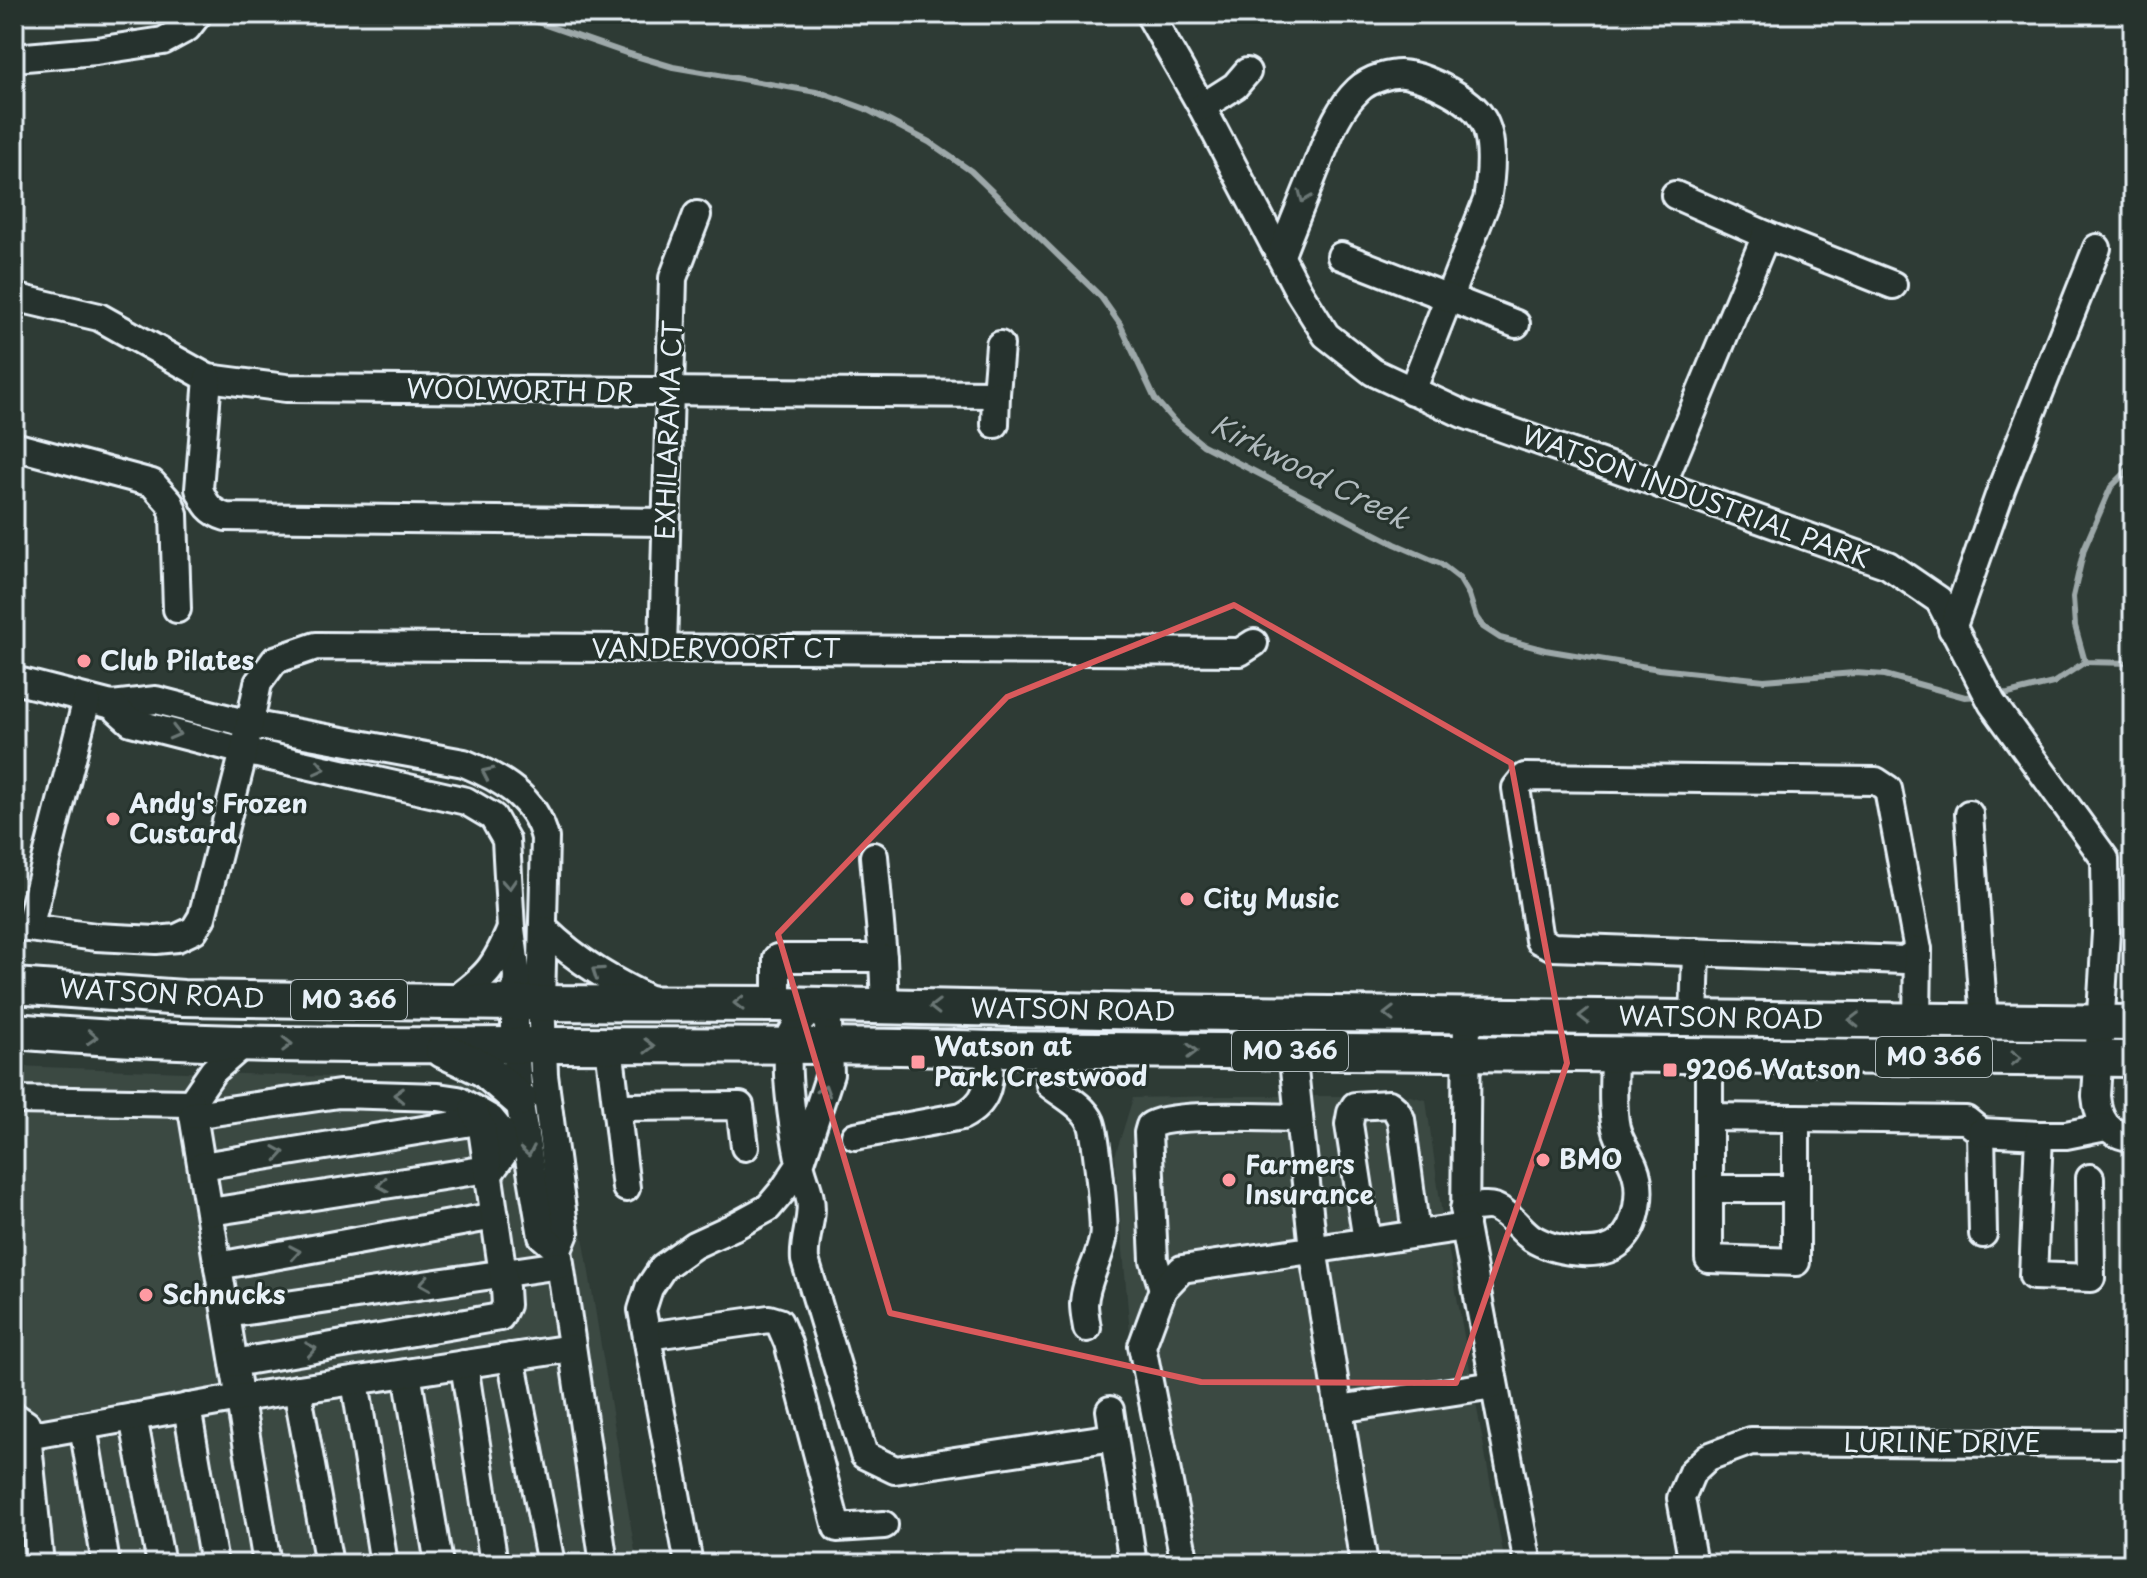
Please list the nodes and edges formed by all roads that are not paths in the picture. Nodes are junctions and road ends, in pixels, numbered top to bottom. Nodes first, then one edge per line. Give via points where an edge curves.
1 (198, 14) edge
2 (1149, 14) edge
3 (14, 58) edge
4 (1247, 72) dead end
5 (1202, 107) junction
6 (1675, 195) dead end
7 (697, 215) dead end
8 (1766, 235) junction
9 (2097, 248) dead end
10 (1281, 255) junction
11 (1341, 256) dead end
12 (1893, 285) dead end
13 (1450, 292) junction
14 (14, 297) edge
15 (1516, 324) dead end
16 (1000, 345) dead end
17 (208, 378) junction
18 (1412, 391) junction
19 (669, 392) junction
20 (996, 394) junction
21 (995, 424) dead end
22 (14, 446) edge
23 (1662, 485) junction
24 (666, 522) junction
25 (177, 609) dead end
26 (1952, 629) junction
27 (1254, 643) dead end
28 (663, 649) junction
29 (14, 680) edge
30 (100, 702) junction
31 (249, 724) junction
32 (244, 751) junction
33 (1969, 814) dead end
34 (542, 826) junction
35 (500, 829) junction
36 (874, 856) dead end
37 (22, 927) edge
38 (511, 929) junction
39 (545, 930) junction
40 (1918, 950) junction
41 (1696, 952) junction
42 (883, 958) junction
43 (14, 986) edge
44 (452, 1002) junction
45 (528, 1003) junction
46 (657, 1003) junction
47 (777, 1004) junction
48 (817, 1005) junction
49 (885, 1006) junction
50 (1467, 1015) junction
51 (1694, 1018) junction
52 (1917, 1020) junction
53 (1984, 1021) junction
54 (2117, 1023) edge
55 (14, 1031) edge
56 (245, 1043) junction
57 (788, 1045) junction
58 (830, 1045) junction
59 (432, 1046) junction
60 (529, 1046) junction
61 (609, 1046) junction
62 (990, 1049) junction
63 (1046, 1050) junction
64 (1292, 1051) junction
65 (1466, 1053) junction
66 (1614, 1054) junction
67 (1709, 1054) junction
68 (2097, 1059) junction
69 (2133, 1059) edge
70 (519, 1099) junction
71 (14, 1100) edge
72 (617, 1107) junction
73 (192, 1109) junction
74 (476, 1115) junction
75 (1709, 1117) junction
76 (1299, 1118) junction
77 (1796, 1118) junction
78 (2106, 1127) junction
79 (1981, 1132) junction
80 (2039, 1135) junction
81 (855, 1136) dead end
82 (2133, 1137) edge
83 (745, 1147) dead end
84 (800, 1165) junction
85 (202, 1166) junction
86 (488, 1172) junction
87 (2090, 1178) dead end
88 (626, 1188) dead end
89 (1709, 1189) junction
90 (1796, 1189) junction
91 (210, 1212) junction
92 (495, 1216) junction
93 (1464, 1218) junction
94 (1416, 1234) junction
95 (1983, 1234) dead end
96 (1367, 1241) junction
97 (1313, 1249) junction
98 (559, 1257) junction
99 (218, 1266) junction
100 (503, 1272) junction
101 (1163, 1289) junction
102 (226, 1314) junction
103 (1087, 1328) dead end
104 (647, 1336) junction
105 (572, 1348) junction
106 (511, 1357) junction
107 (234, 1363) junction
108 (464, 1364) junction
109 (407, 1373) junction
110 (355, 1381) junction
111 (1494, 1385) junction
112 (297, 1389) junction
113 (240, 1398) junction
114 (187, 1407) junction
115 (1339, 1409) junction
116 (1110, 1410) dead end
117 (133, 1417) junction
118 (20, 1426) edge
119 (83, 1426) junction
120 (1114, 1437) junction
121 (2133, 1444) edge
122 (884, 1525) dead end
123 (40, 1564) edge
124 (106, 1564) edge
125 (161, 1564) edge
126 (214, 1564) edge
127 (267, 1564) edge
128 (329, 1564) edge
129 (384, 1564) edge
130 (439, 1564) edge
131 (494, 1564) edge
132 (551, 1564) edge
133 (604, 1564) edge
134 (689, 1564) edge
135 (1133, 1564) edge
136 (1185, 1564) edge
137 (1364, 1564) edge
138 (1528, 1564) edge
139 (1693, 1564) edge

1 - 3 street via 187,28 163,41
2 - 5 street, WATSON INDUSTRIAL PARK
4 - 5 street
5 - 10 street, WATSON INDUSTRIAL PARK
6 - 8 street
7 - 19 street, EXHILARAMA CT via 673,278
8 - 12 street
8 - 23 street
9 - 26 street
13 -> 10 street via 1487,200 1492,155 1483,119 1470,103 1407,74 1381,77 1359,88 1335,119
10 - 18 street, WATSON INDUSTRIAL PARK via 1326,335 1373,372
11 - 13 street
13 - 15 street
13 - 18 street
14 - 17 street, WOOLWORTH DR via 99,317
16 - 20 street
17 - 19 street, WOOLWORTH DR via 286,388
17 - 24 street via 199,489 213,512 226,517
18 - 23 street, WATSON INDUSTRIAL PARK
19 - 20 street, WOOLWORTH DR
19 - 24 street, EXHILARAMA CT
20 - 21 street
22 - 25 street via 152,483 174,514
23 - 26 street, WATSON INDUSTRIAL PARK via 1888,565 1939,600
24 - 28 street, EXHILARAMA CT
26 - 54 street, WATSON INDUSTRIAL PARK via 1986,693 2105,859 2106,932
27 - 28 street, VANDERVOORT CT via 1240,652
28 - 31 street, VANDERVOORT CT via 316,646 275,660 258,683
29 - 30 street
30 - 31 street via 156,700
30 -> 32 street via 131,722
30 - 37 street
31 - 32 street, VANDERVOORT CT
34 -> 31 street via 525,800 497,777 464,763
32 -> 35 street via 466,801 493,817
32 - 37 street, VANDERVOORT CT via 202,917 194,930 156,940
33 - 53 street
34 - 35 street
34 - 39 street
35 -> 38 street via 506,840
36 - 42 street
38 - 44 street via 487,975
38 - 45 street via 517,976
39 - 45 street
46 -> 39 street via 608,979
40 - 41 street via 1905,960
40 - 41 street via 1888,789 1876,781 1525,777 1516,788 1539,940 1553,947
40 - 52 street
41 - 51 street
42 - 47 street via 777,958
42 - 49 street
43 - 44 main road, WATSON ROAD / MO 366 via 183,998
44 - 45 main road, WATSON ROAD / MO 366
45 - 46 main road, WATSON ROAD / MO 366
45 - 60 street
47 -> 46 main road, WATSON ROAD / MO 366
47 - 48 main road, WATSON ROAD / MO 366
48 - 49 main road, WATSON ROAD / MO 366
48 - 57 street via 793,1030
48 - 58 street via 828,1024
50 -> 49 main road, WATSON ROAD / MO 366
51 -> 50 main road, WATSON ROAD / MO 366
50 - 65 street
52 -> 51 main road, WATSON ROAD / MO 366
52 - 53 main road, WATSON ROAD / MO 366
53 - 54 main road, WATSON ROAD / MO 366
54 - 68 street, WATSON INDUSTRIAL PARK
55 -> 56 main road, WATSON ROAD / MO 366
56 -> 59 main road, WATSON ROAD / MO 366
56 - 73 street via 213,1071
57 - 58 main road, WATSON ROAD / MO 366
61 -> 57 main road, WATSON ROAD / MO 366
57 - 84 street
58 - 62 main road, WATSON ROAD / MO 366
84 -> 58 street via 830,1074
59 - 60 main road, WATSON ROAD / MO 366
59 - 70 main road via 484,1069
60 - 61 main road, WATSON ROAD / MO 366
60 - 70 street
60 - 98 street via 544,1075 565,1233
61 - 72 street
62 - 63 main road, WATSON ROAD / MO 366
62 - 81 street via 989,1081 976,1109
63 -> 64 main road, WATSON ROAD / MO 366
63 - 103 street via 1050,1085 1091,1122 1095,1146 1104,1234 1084,1304
64 - 65 main road, WATSON ROAD / MO 366
64 - 76 street
65 - 66 main road, WATSON ROAD / MO 366
65 - 93 street
66 - 67 main road, WATSON ROAD / MO 366
66 - 93 street via 1617,1131 1636,1170 1639,1193 1627,1235 1605,1250 1565,1250 1530,1237 1493,1207
67 -> 68 main road, WATSON ROAD / MO 366
67 - 75 street
68 - 69 main road, WATSON ROAD / MO 366
68 - 78 street, WATSON INDUSTRIAL PARK via 2098,1115
70 -> 98 street via 542,1236
71 - 73 street
72 - 83 street via 740,1106
72 - 88 street
74 -> 73 street via 458,1100 339,1094
73 - 85 street
85 -> 74 street
74 - 86 street via 491,1119 500,1130 504,1153
75 - 77 street
75 - 89 street
76 - 97 street
76 - 101 street via 1169,1119 1150,1126 1154,1260
77 - 79 street via 1966,1120
77 - 90 street
78 - 80 street
78 - 82 street
79 - 80 street
79 - 95 street
80 - 87 street via 2033,1276 2091,1278
84 - 104 street via 768,1208 663,1267 642,1310
84 - 120 street via 812,1216 803,1247 805,1260 864,1455 895,1470
85 - 91 street
86 -> 91 street
86 - 92 street
89 - 90 street
89 - 90 street via 1709,1259 1796,1262
91 - 99 street
99 -> 92 street
92 - 100 street
93 - 94 street
93 - 111 street
94 - 96 street
94 - 96 street via 1401,1119 1389,1104 1355,1106 1349,1124
96 - 97 street
97 - 101 street via 1182,1269
97 - 115 street
98 - 100 street
98 - 105 street
99 - 102 street
100 -> 102 street
107 -> 100 street via 500,1317 506,1305
101 - 136 street via 1142,1346
102 - 107 street
104 - 122 street via 769,1319 779,1322 837,1528
104 - 134 street
105 - 106 street
105 - 133 street
106 - 108 street
106 - 132 street
107 - 113 street
108 - 109 street
108 - 131 street
109 - 110 street
109 - 130 street
110 - 112 street
110 - 129 street
111 - 115 street
111 - 138 street
112 - 113 street
112 - 128 street
113 - 114 street
113 - 127 street
114 - 117 street
114 - 126 street
115 - 137 street
116 - 120 street
117 - 119 street
117 - 125 street
118 - 119 street
118 - 123 street
119 - 124 street
120 - 135 street
121 - 139 street, LURLINE DRIVE via 1751,1441 1708,1457 1692,1472 1681,1498

